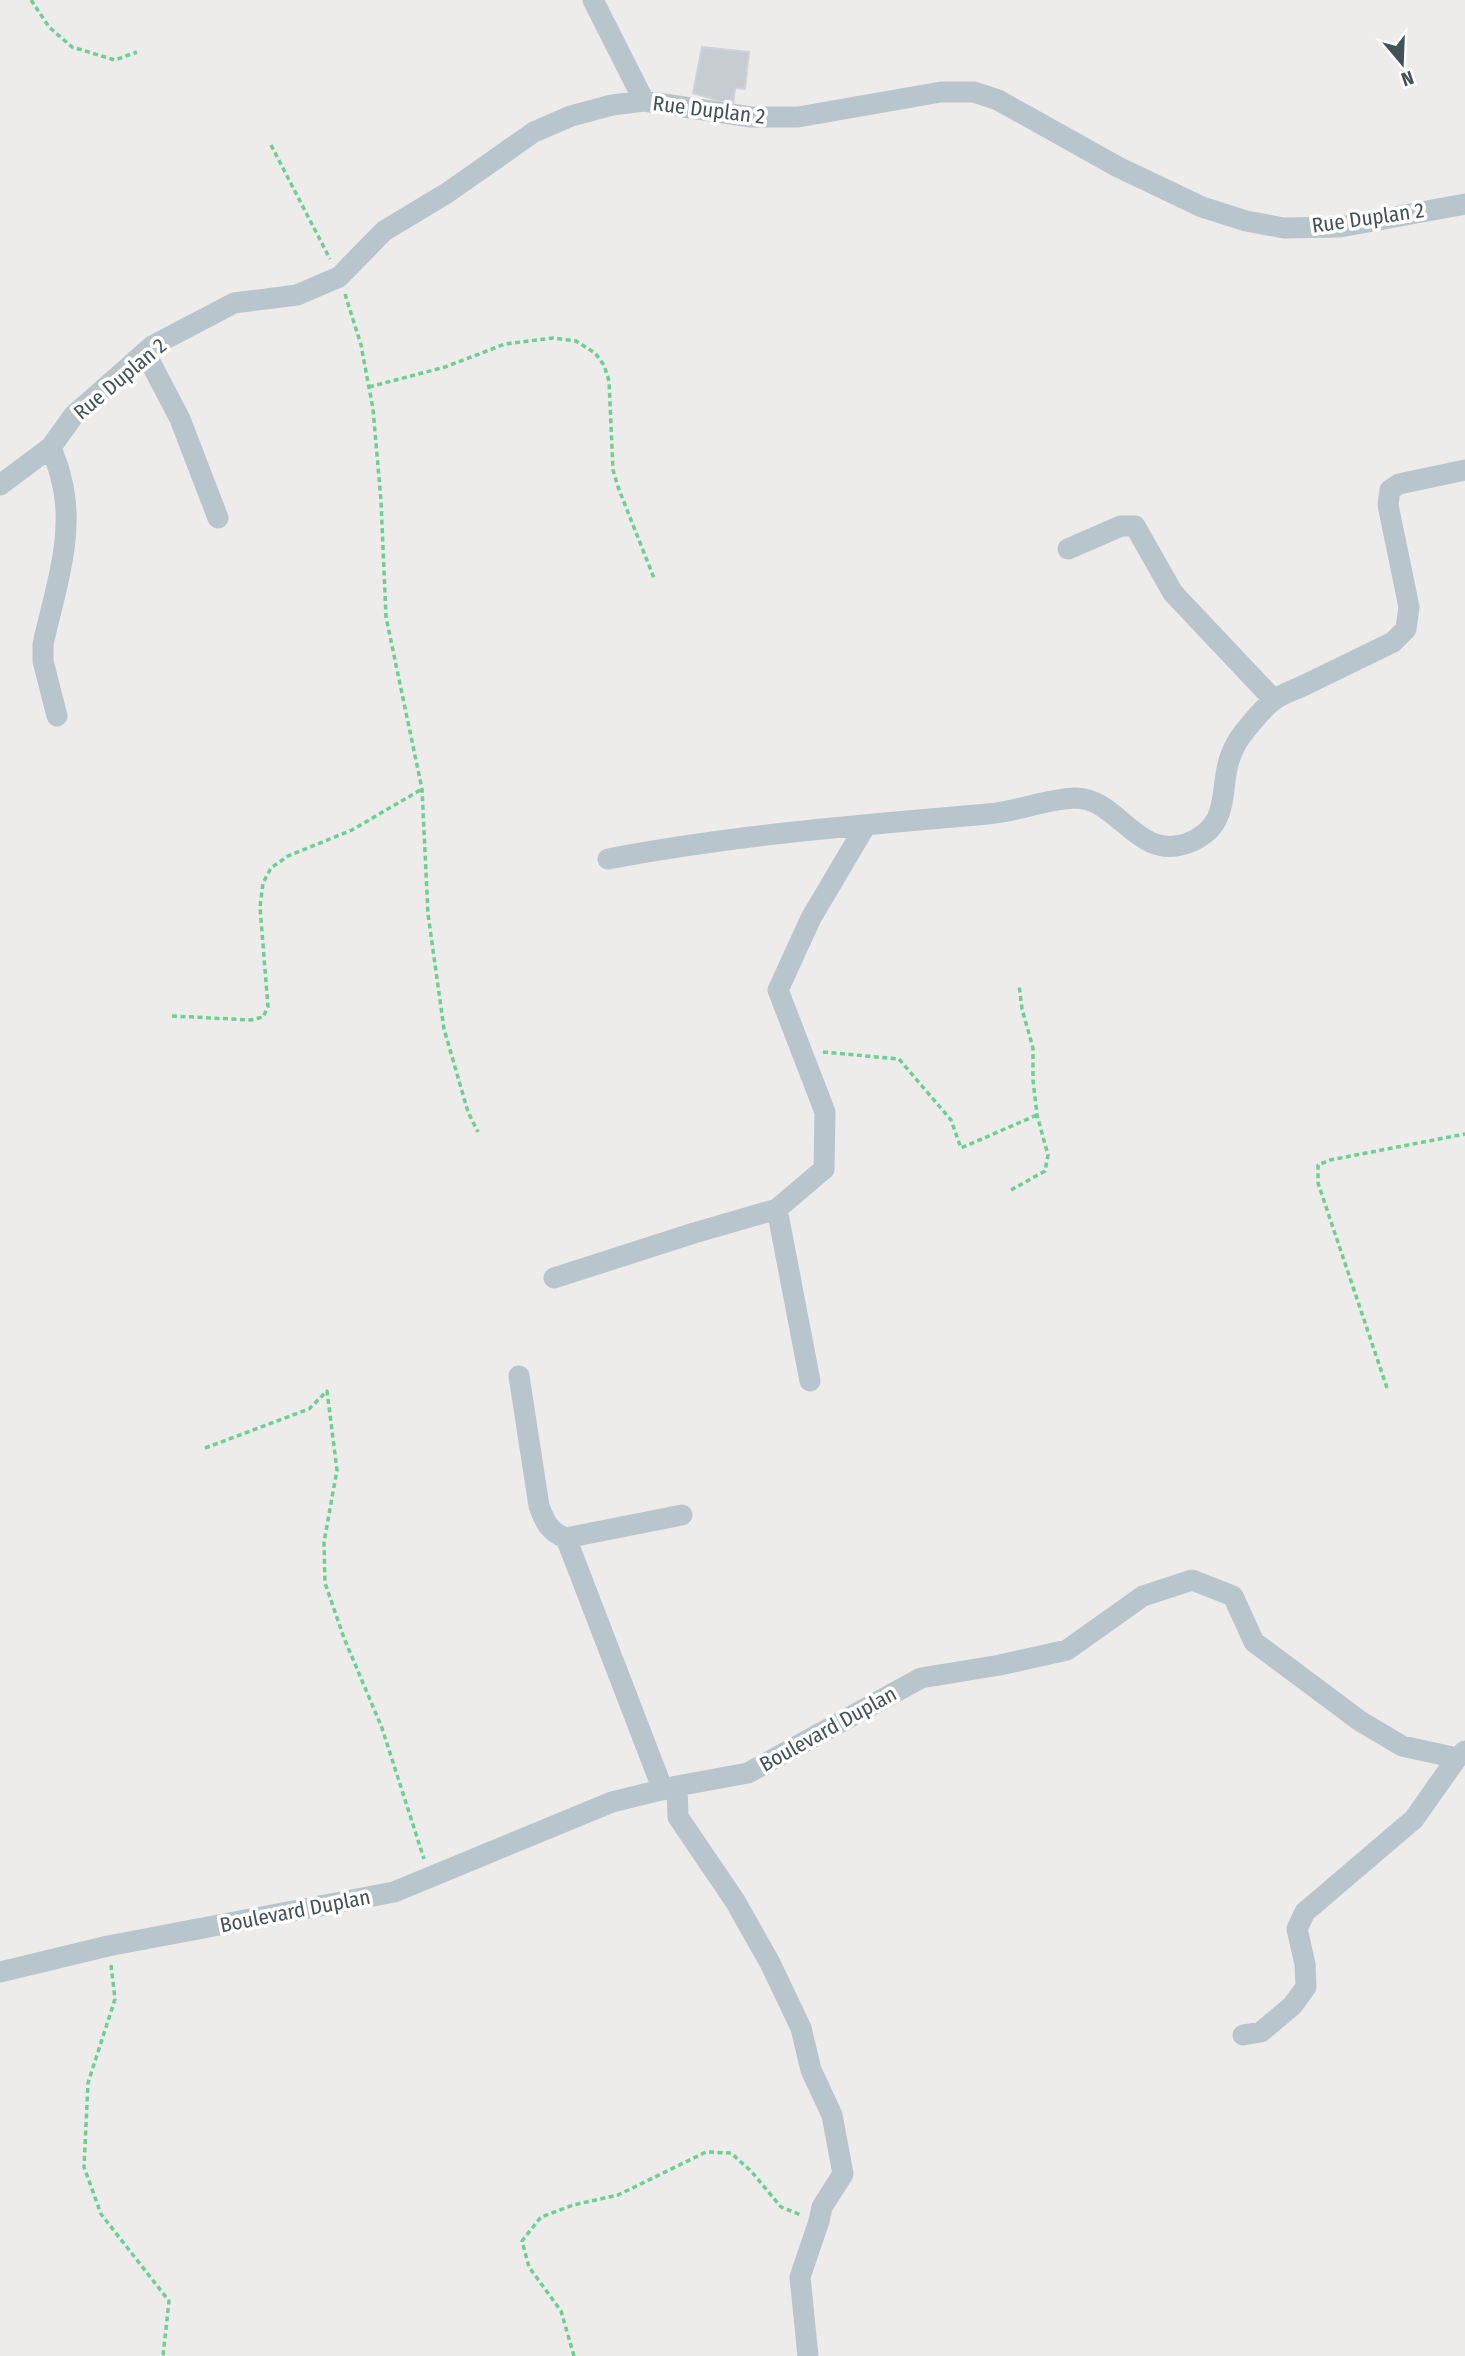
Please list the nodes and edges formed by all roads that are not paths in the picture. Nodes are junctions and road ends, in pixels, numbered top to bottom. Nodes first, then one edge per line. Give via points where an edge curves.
1 (593, 0) edge
2 (644, 101) junction
3 (1465, 204) edge
4 (145, 352) junction
5 (51, 447) junction
6 (1465, 470) edge
7 (0, 485) edge
8 (218, 518) dead end
9 (1068, 549) dead end
10 (1273, 700) junction
11 (57, 716) dead end
12 (866, 825) junction
13 (608, 859) dead end
14 (777, 1209) junction
15 (554, 1278) dead end
16 (519, 1376) dead end
17 (810, 1381) dead end
18 (682, 1515) dead end
19 (566, 1538) junction
20 (1461, 1755) edge
21 (670, 1788) junction
22 (0, 1972) edge
23 (1244, 2035) dead end
24 (808, 2356) edge

1 - 2 street
2 - 3 street, Rue Duplan 2 via 776,118 941,92 974,92 998,100 1118,167 1202,207 1246,221 1284,228 1340,227
2 - 4 street, Rue Duplan 2 via 571,116 534,132 384,231 339,277 297,295 234,303
4 - 5 street, Rue Duplan 2 via 74,415
4 - 8 street via 180,419
5 - 7 street, Rue Duplan 2
5 - 11 street via 66,504 66,535 43,644
6 - 10 street via 1390,490 1388,505 1409,607 1406,629 1393,642
9 - 10 street via 1121,526 1135,526 1173,593
10 - 12 street via 1237,742 1215,825 1184,844 1143,841 1102,806 1078,798 993,814
12 - 13 street via 678,846
12 - 14 street via 811,918 778,990 825,1112 824,1169
14 - 15 street
14 - 17 street
16 - 19 street via 539,1506 548,1528
18 - 19 street
19 - 21 street
20 - 21 street, Boulevard Duplan via 1402,1746 1360,1721 1254,1642 1233,1596 1192,1580 1143,1596 1067,1650 921,1678 748,1773
20 - 23 street via 1414,1819 1305,1912 1297,1929 1306,1987 1292,2007 1261,2032
21 - 22 street, Boulevard Duplan via 612,1802 394,1892 108,1946
21 - 24 street via 678,1817 770,1963 802,2028 811,2070 832,2115 843,2174 822,2207 800,2277

